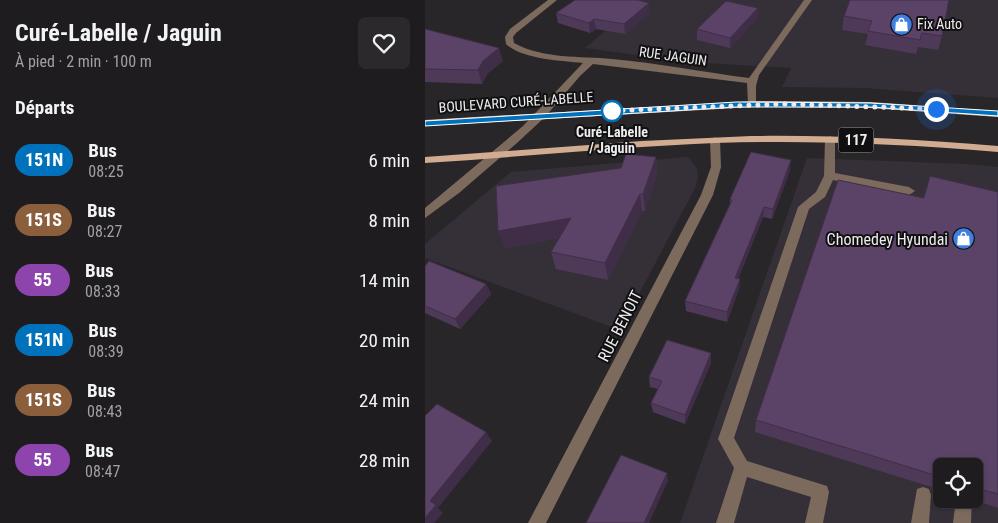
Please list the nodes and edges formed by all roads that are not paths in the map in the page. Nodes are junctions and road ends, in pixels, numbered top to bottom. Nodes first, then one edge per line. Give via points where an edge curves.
1 (553, 0) edge
2 (808, 0) edge
3 (590, 62) junction
4 (752, 81) junction
5 (753, 104) junction
6 (998, 114) edge
7 (540, 116) junction
8 (425, 124) edge
9 (830, 139) junction
10 (715, 140) junction
11 (998, 149) edge
12 (497, 155) junction
13 (425, 160) edge
14 (829, 176) junction
15 (909, 191) dead end
16 (425, 214) edge
17 (742, 467) junction
18 (923, 495) dead end
19 (963, 508) edge
20 (537, 523) edge
21 (725, 523) edge
22 (814, 523) edge
23 (920, 523) edge
24 (962, 523) edge

1 - 3 street, RUE JAGUIN via 513,31 509,37 510,44
2 - 4 street
3 - 4 street, RUE JAGUIN via 612,62
3 - 7 street
4 - 5 street
5 - 6 main road, BOULEVARD CURÉ-LABELLE / 117 via 870,105
5 - 7 main road, BOULEVARD CURÉ-LABELLE / 117
7 - 8 main road, BOULEVARD CURÉ-LABELLE / 117
7 - 12 street
9 - 10 main road, 117
9 - 11 main road, 117
9 - 14 street
10 - 12 main road, 117
10 - 20 street, RUE BENOIT via 716,167 707,195
12 - 13 main road, 117
12 - 16 street
14 - 15 street
14 - 17 street via 821,194 804,207 726,439
17 - 21 street
17 - 22 street via 821,492
18 - 23 street
19 - 24 street

